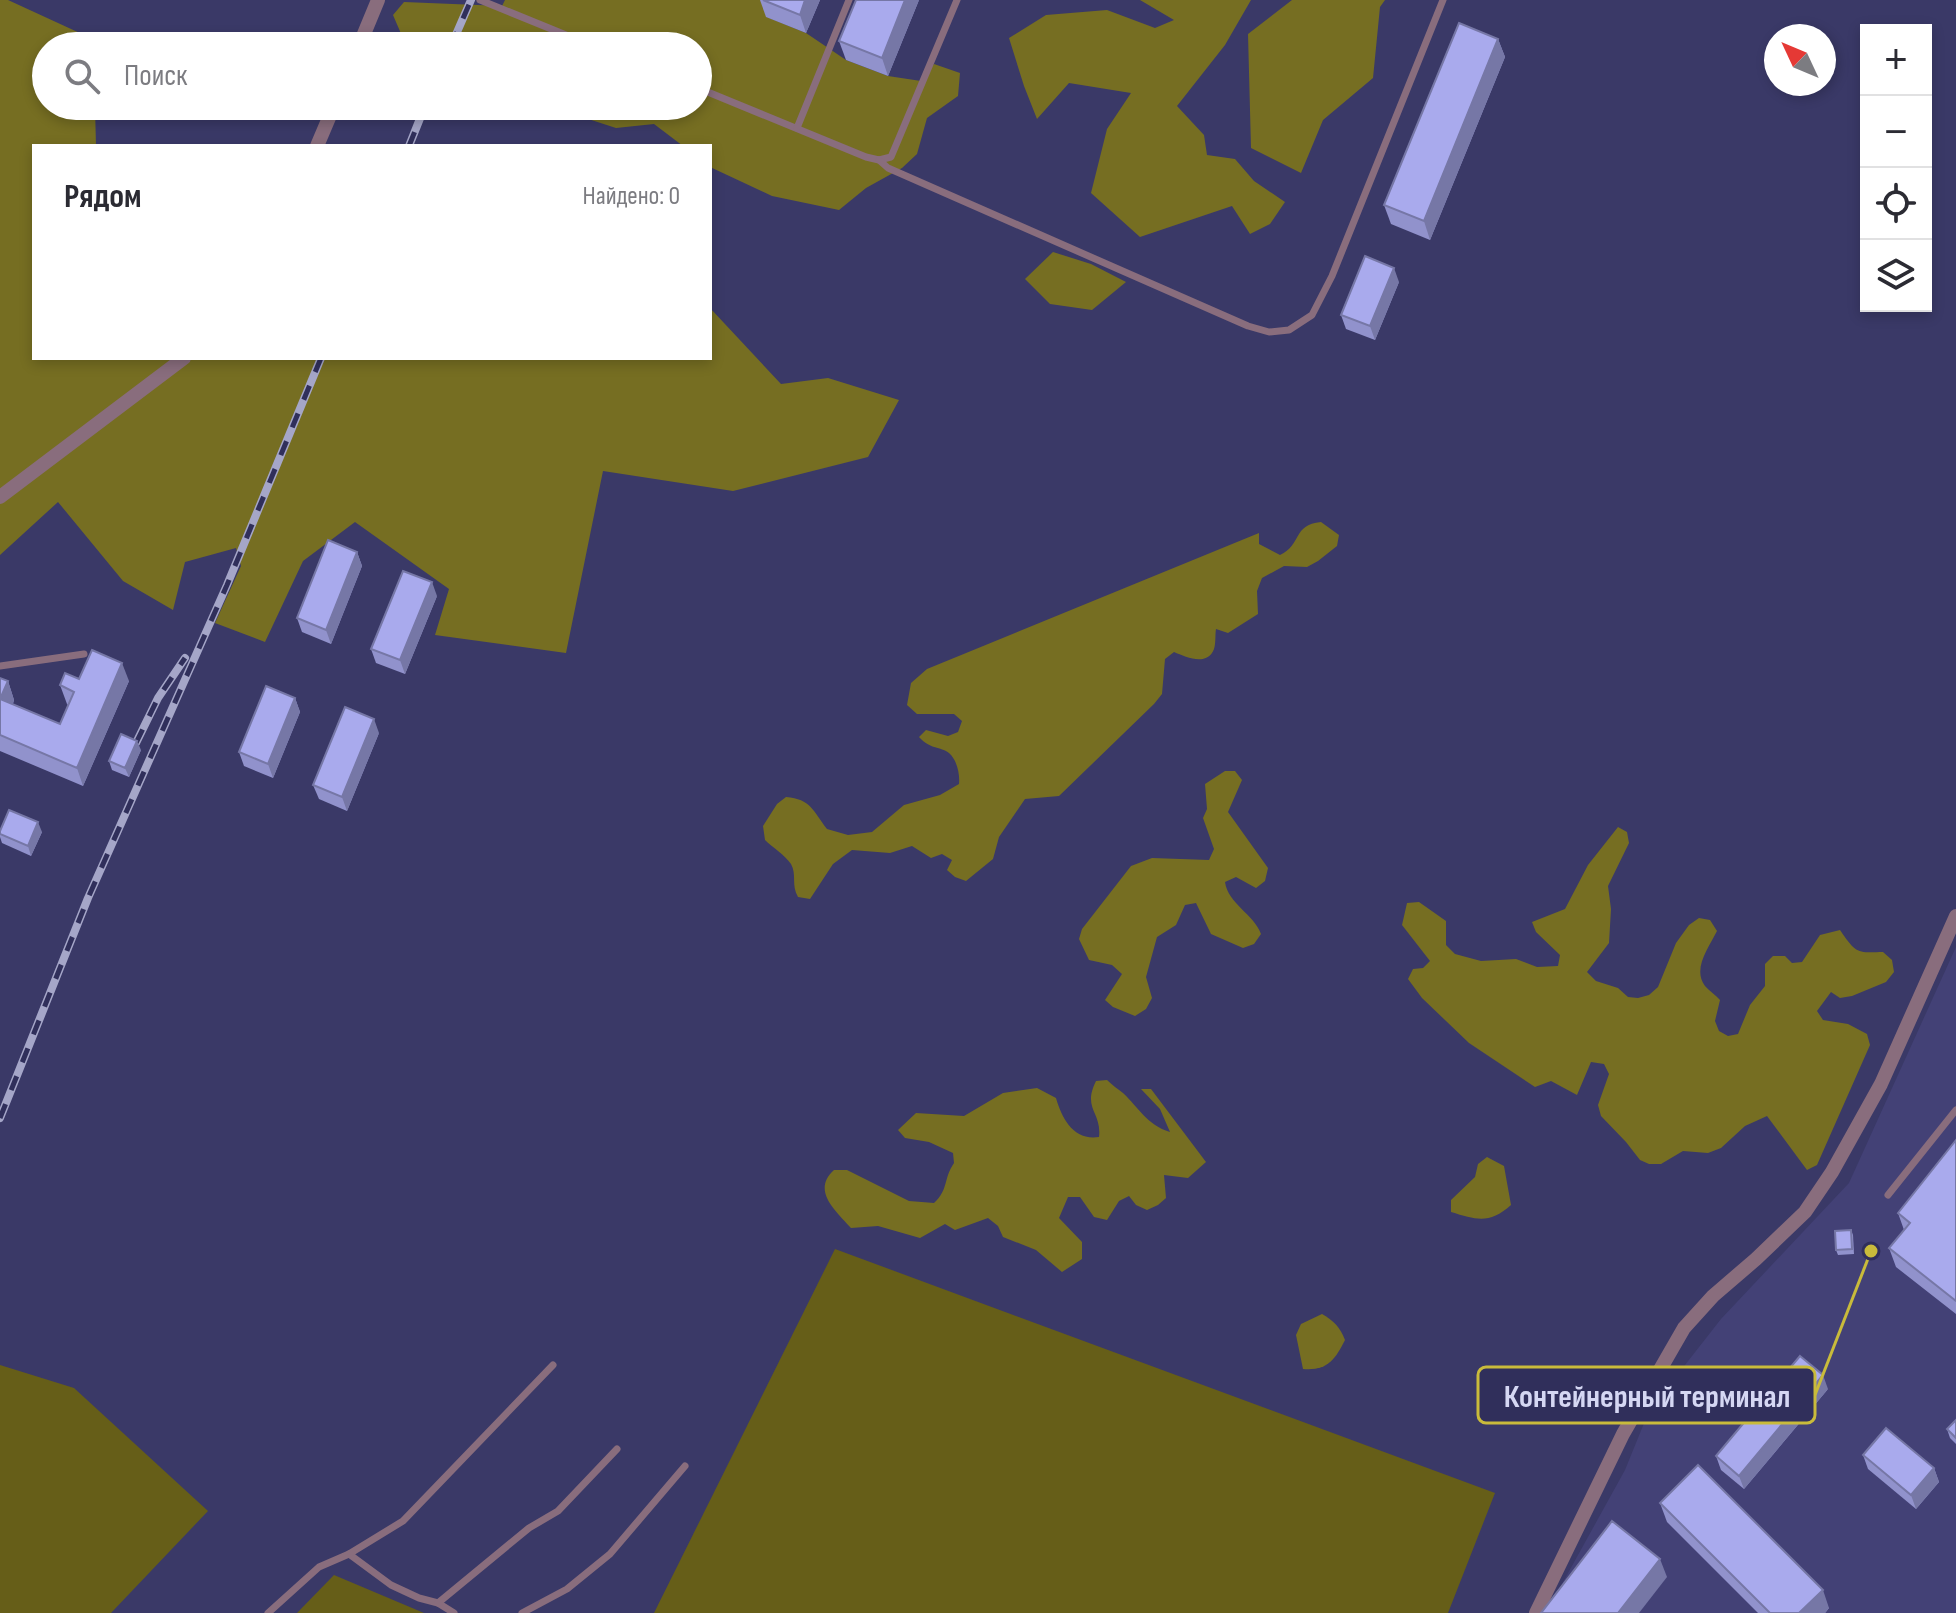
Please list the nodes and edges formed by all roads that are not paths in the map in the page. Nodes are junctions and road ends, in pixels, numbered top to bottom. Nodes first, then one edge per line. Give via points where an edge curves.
1 (378, 0) edge
2 (480, 0) edge
3 (849, 0) edge
4 (957, 0) edge
5 (1443, 0) edge
6 (365, 32) edge
7 (559, 32) edge
8 (712, 94) edge
9 (328, 120) edge
10 (797, 128) junction
11 (318, 144) edge
12 (879, 160) junction
13 (181, 360) edge
14 (0, 497) edge
15 (84, 654) dead end
16 (0, 666) edge
17 (1956, 916) edge
18 (1956, 1110) edge
19 (1888, 1195) dead end
20 (553, 1365) dead end
21 (617, 1449) dead end
22 (685, 1466) dead end
23 (349, 1554) junction
24 (438, 1603) junction
25 (268, 1613) edge
26 (454, 1613) edge
27 (522, 1613) edge
28 (1536, 1613) edge

1 - 6 street
2 - 7 lane
3 - 10 lane
4 - 12 lane via 891,157
5 - 12 lane via 1332,276 1312,315 1289,330 1248,326
8 - 10 lane
9 - 11 street
10 - 12 lane
13 - 14 street
15 - 16 lane
17 - 28 street via 1881,1084 1832,1172 1805,1212 1684,1328 1623,1434
18 - 19 lane
20 - 23 lane via 403,1521
21 - 24 lane via 558,1511 529,1528
22 - 27 lane via 610,1554 567,1589
23 - 24 lane via 391,1585
23 - 25 lane via 319,1567
24 - 26 lane

